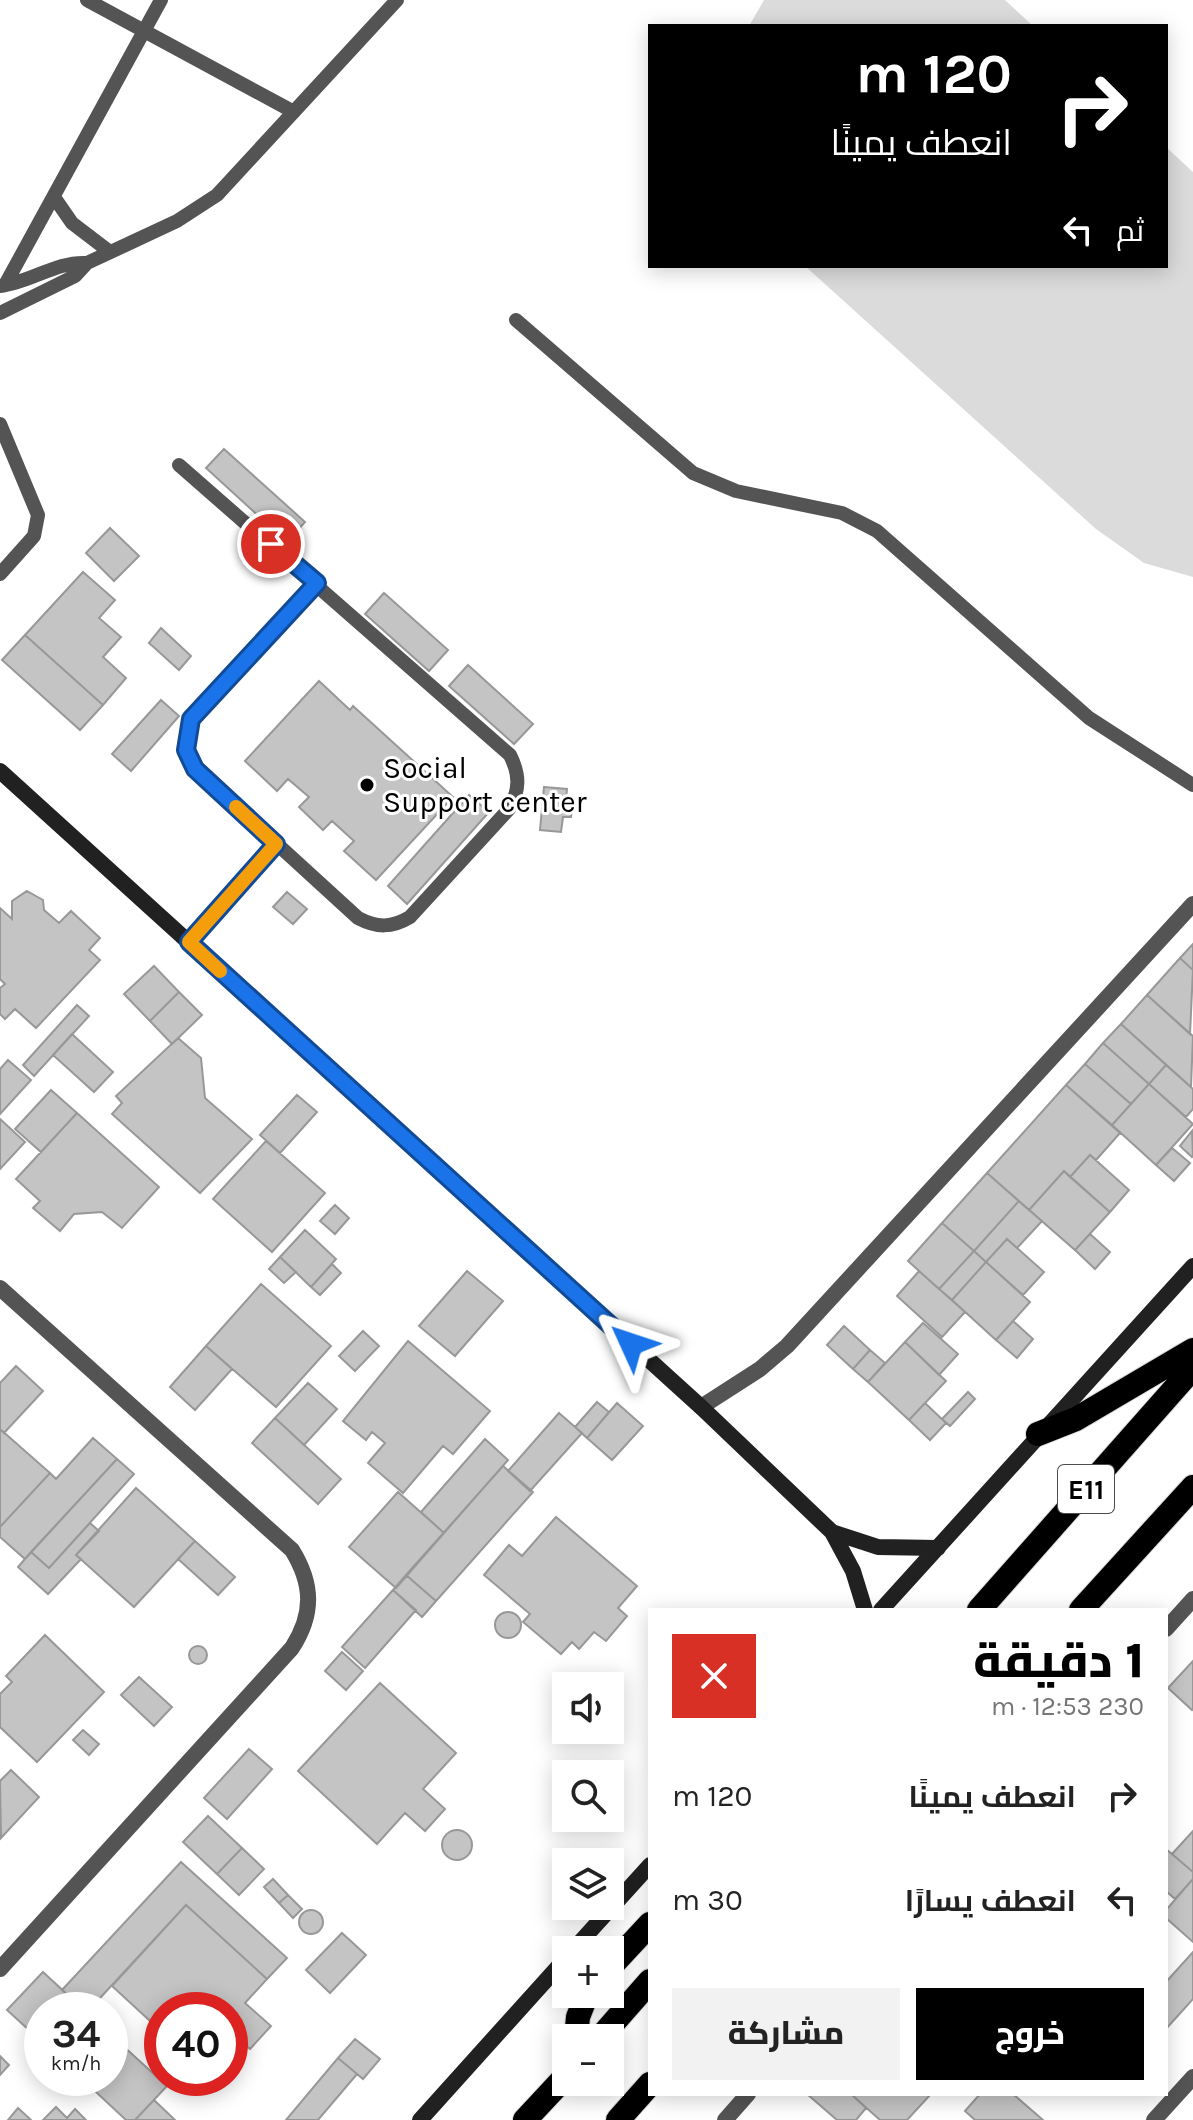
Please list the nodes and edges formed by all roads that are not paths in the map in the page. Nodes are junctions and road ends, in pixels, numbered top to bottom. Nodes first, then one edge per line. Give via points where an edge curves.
1 (87, 0) edge
2 (161, 0) edge
3 (397, 0) edge
4 (144, 31) junction
5 (294, 112) junction
6 (54, 197) junction
7 (110, 252) junction
8 (87, 263) junction
9 (3, 286) edge
10 (0, 313) edge
11 (516, 320) dead end
12 (0, 424) edge
13 (179, 465) dead end
14 (0, 574) edge
15 (317, 583) junction
16 (0, 771) edge
17 (1193, 785) edge
18 (276, 844) junction
19 (1193, 904) edge
20 (189, 942) junction
21 (1193, 1266) edge
22 (0, 1288) edge
23 (1193, 1350) edge
24 (1193, 1368) edge
25 (701, 1407) junction
26 (1038, 1434) junction
27 (1193, 1487) edge
28 (832, 1532) junction
29 (938, 1548) junction
30 (1193, 1599) edge
31 (864, 1608) edge
32 (883, 1608) edge
33 (981, 1608) edge
34 (1083, 1608) edge
35 (1168, 1627) edge
36 (648, 1867) edge
37 (648, 1926) edge
38 (586, 1936) edge
39 (624, 1952) edge
40 (0, 1969) edge
41 (552, 1974) edge
42 (648, 1983) edge
43 (612, 2024) edge
44 (1193, 2077) edge
45 (648, 2087) edge
46 (552, 2091) edge
47 (648, 2096) edge
48 (746, 2096) edge
49 (420, 2120) edge
50 (525, 2120) edge
51 (618, 2120) edge
52 (645, 2120) edge
53 (725, 2120) edge
54 (1154, 2120) edge

1 - 4 lane
2 - 4 lane
3 - 5 lane
4 - 5 lane
4 - 6 lane
5 - 7 lane via 217,195 177,221
6 - 7 lane via 72,223
6 - 9 lane
7 - 8 lane
8 - 9 lane via 69,263
8 - 10 lane via 75,276
11 - 17 lane via 693,473 736,491 842,513 877,531 1089,718
12 - 14 lane via 38,515 34,536
13 - 15 lane
15 - 18 lane via 191,719 186,740 195,769
15 - 18 lane via 510,755 518,788 509,809 410,917 390,926 358,918
16 - 20 street
18 - 20 lane
19 - 25 street via 787,1346
20 - 25 street
21 - 26 street
22 - 40 street via 292,1550 309,1589 304,1630 292,1648
23 - 26 highway via 1076,1419
24 - 33 highway, E11
25 - 28 street
26 - 29 street
27 - 34 highway, E11
28 - 29 street via 892,1550
28 - 31 street via 853,1571
29 - 32 street
30 - 35 street
36 - 38 street
37 - 39 highway
41 - 49 street
42 - 43 highway
44 - 54 street
45 - 51 highway
46 - 50 highway
47 - 52 highway
48 - 53 street

